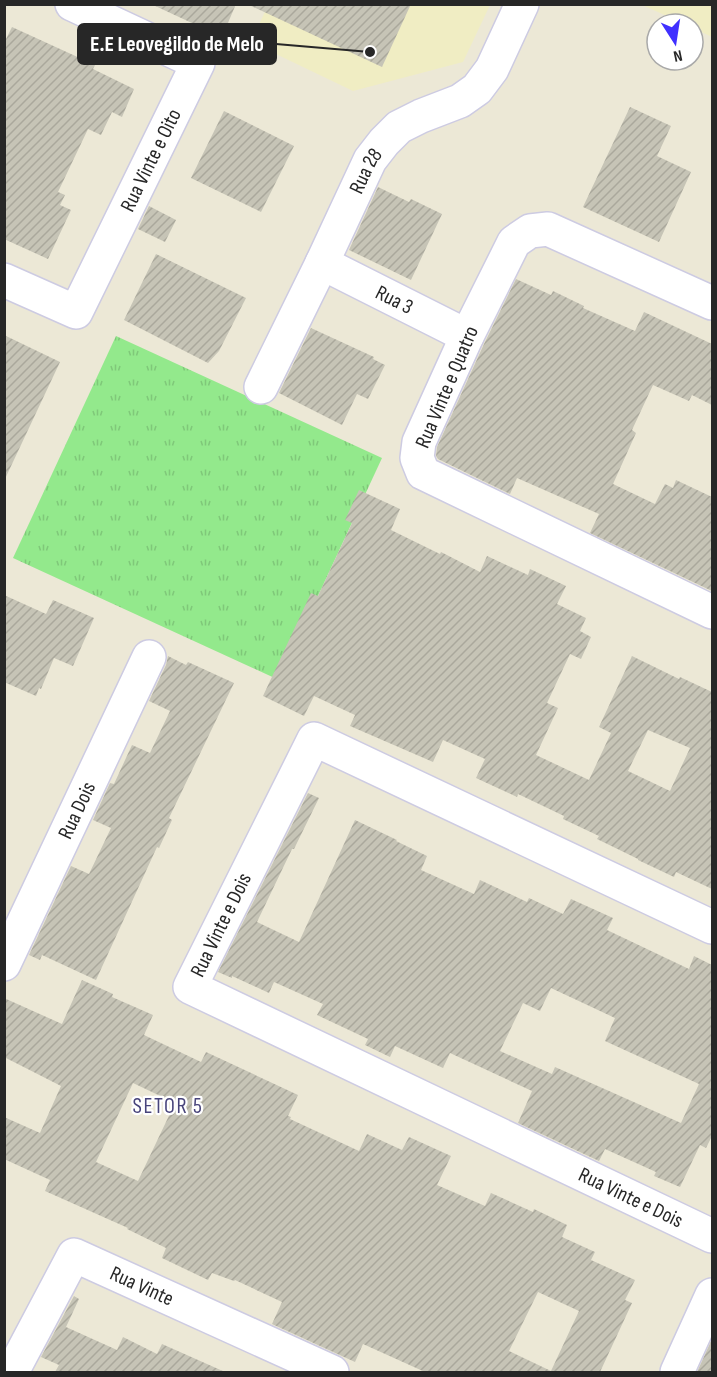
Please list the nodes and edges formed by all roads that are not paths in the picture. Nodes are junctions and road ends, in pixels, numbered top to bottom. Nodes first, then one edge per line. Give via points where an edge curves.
1 (72, 4) edge
2 (522, 4) edge
3 (322, 263) junction
4 (4, 280) edge
5 (712, 303) edge
6 (467, 336) junction
7 (261, 387) dead end
8 (712, 612) edge
9 (149, 657) dead end
10 (712, 927) edge
11 (4, 964) edge
12 (712, 1236) edge
13 (712, 1295) edge
14 (12, 1372) edge
15 (332, 1372) edge
16 (677, 1372) edge

1 - 4 street, Rua Vinte e Oito via 198,63 76,312
2 - 3 street, Rua 28 via 492,69 477,89 460,101 399,127 370,160
3 - 6 street, Rua 3
3 - 7 street, Rua 28
5 - 6 street, Rua Vinte e Quatro via 548,229 530,231 514,242
6 - 8 street, Rua Vinte e Quatro via 419,442 417,458 423,473
9 - 11 street, Rua Dois
10 - 12 street, Rua Vinte e Dois via 314,740 190,987
13 - 16 street
14 - 15 street, Rua Vinte via 74,1255

